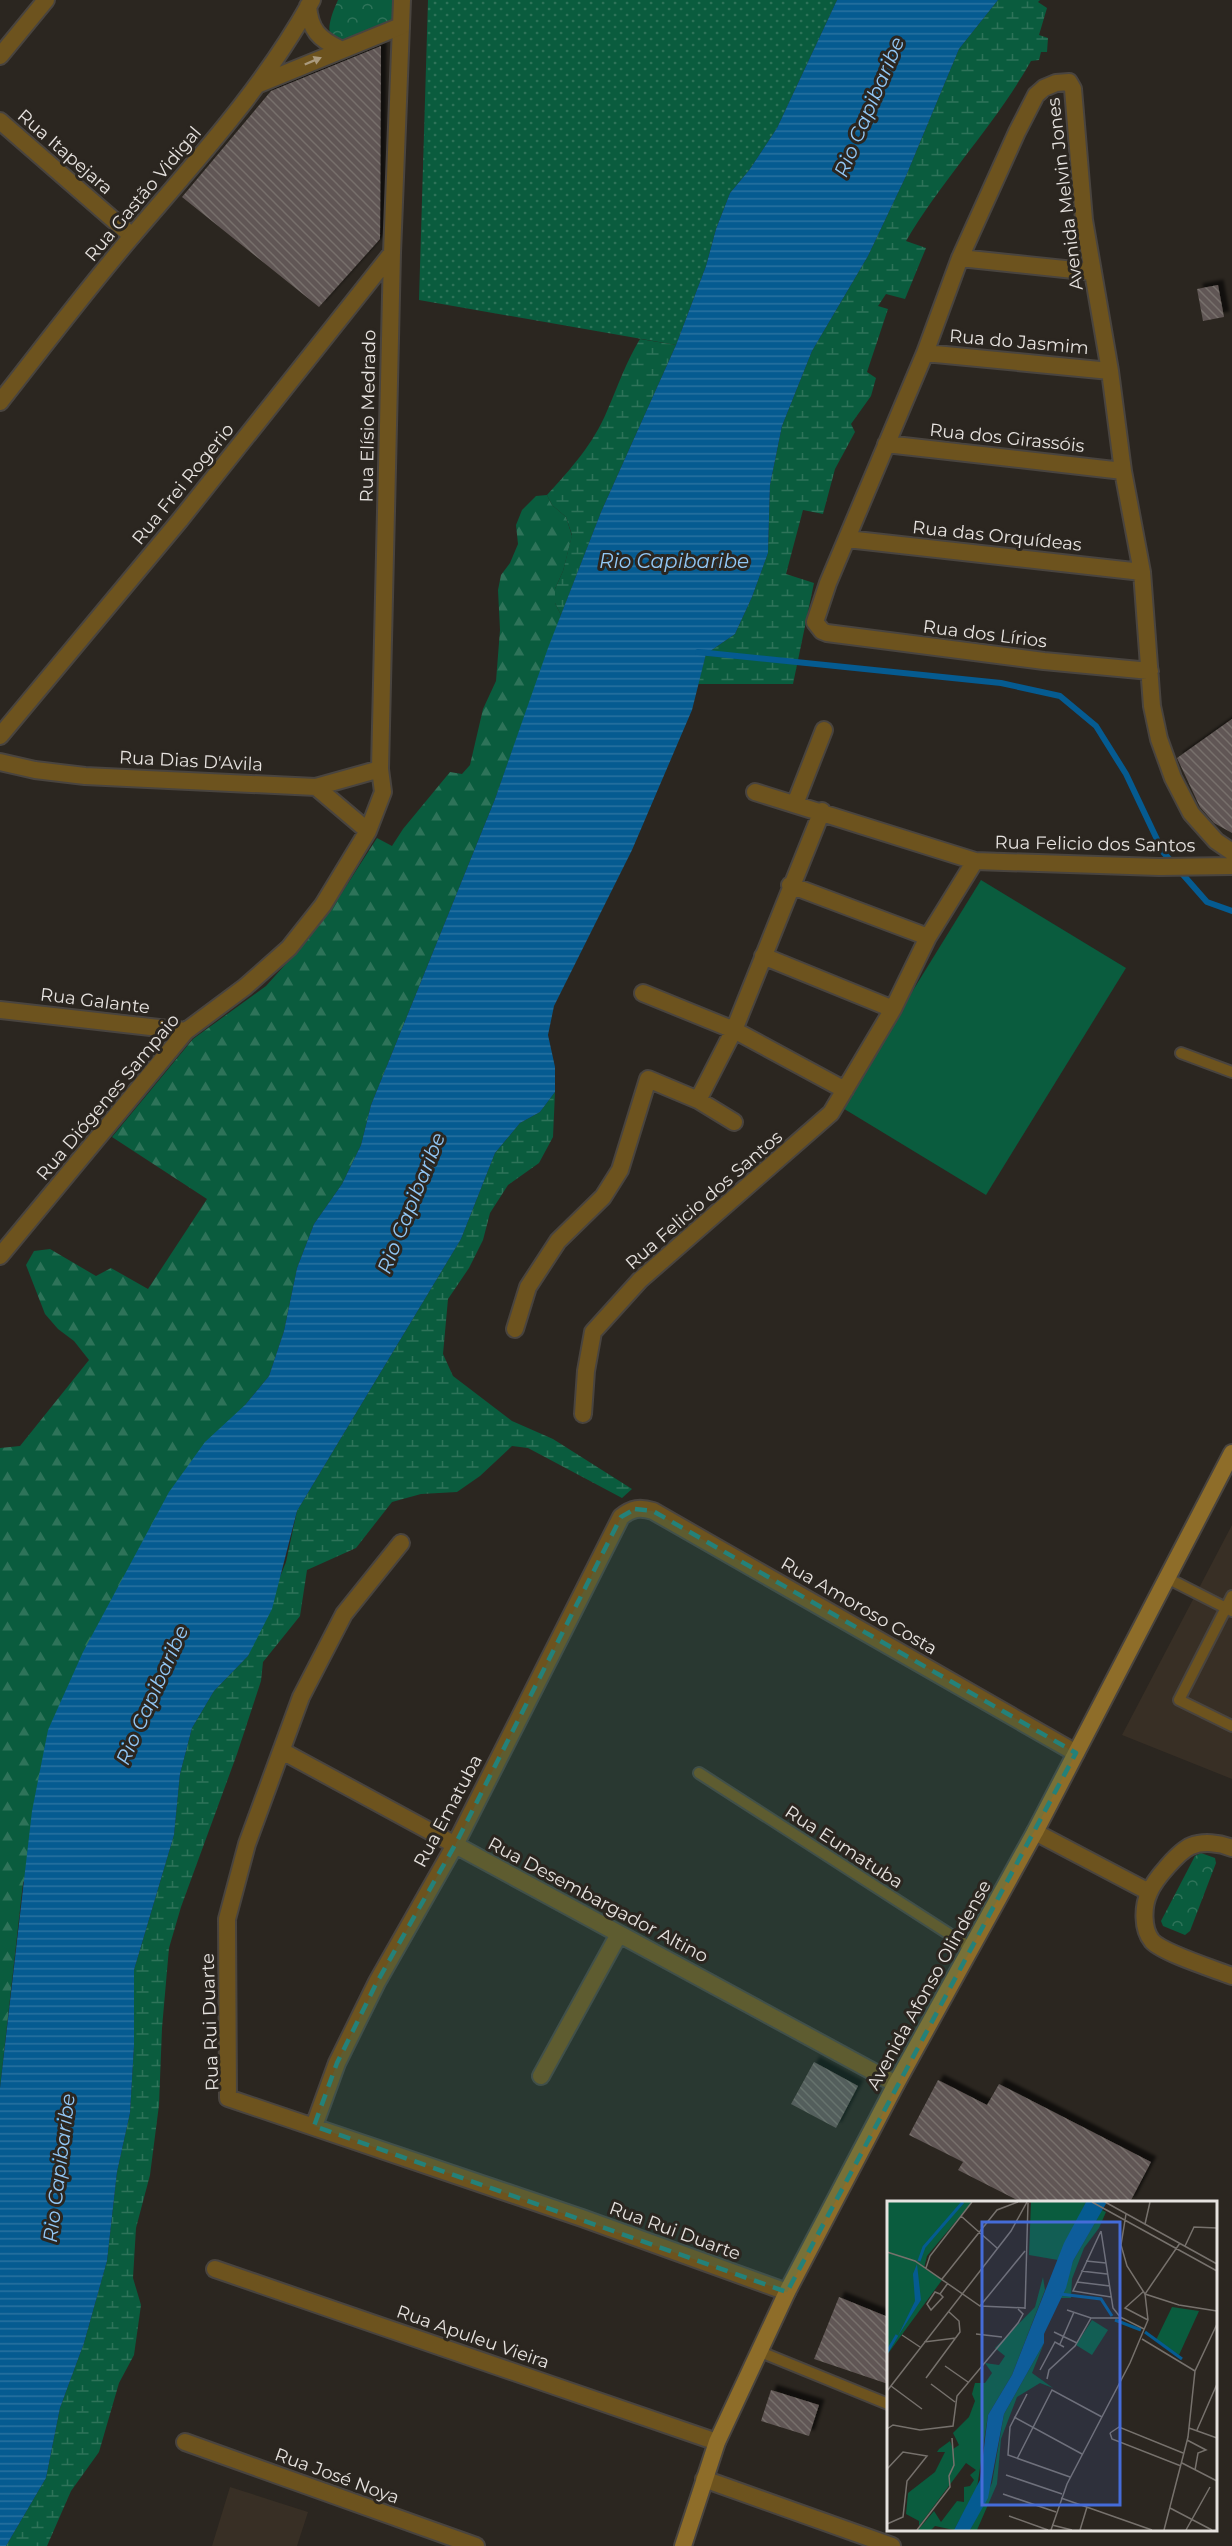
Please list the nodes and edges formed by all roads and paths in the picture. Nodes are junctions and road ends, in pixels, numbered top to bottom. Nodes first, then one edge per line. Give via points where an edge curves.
1 (46, 0) edge
2 (402, 0) edge
3 (310, 3) edge
4 (401, 26) junction
5 (340, 49) junction
6 (0, 56) edge
7 (259, 84) junction
8 (0, 121) edge
9 (132, 236) junction
10 (392, 253) junction
11 (960, 258) junction
12 (1093, 272) junction
13 (925, 353) junction
14 (1110, 371) junction
15 (0, 402) edge
16 (886, 444) junction
17 (1123, 471) junction
18 (847, 539) junction
19 (1142, 572) junction
20 (817, 627) joint
21 (1150, 671) junction
22 (824, 730) dead end
23 (0, 736) edge
24 (0, 762) edge
25 (380, 770) junction
26 (316, 787) junction
27 (755, 792) dead end
28 (795, 804) junction
29 (822, 811) junction
30 (368, 831) junction
31 (1232, 852) edge
32 (975, 861) junction
33 (1232, 866) edge
34 (790, 885) junction
35 (928, 937) junction
36 (763, 956) junction
37 (643, 993) dead end
38 (893, 1009) junction
39 (0, 1010) edge
40 (734, 1030) junction
41 (186, 1031) junction
42 (1181, 1053) dead end
43 (1232, 1072) edge
44 (845, 1090) junction
45 (698, 1100) junction
46 (734, 1122) dead end
47 (0, 1256) edge
48 (515, 1329) dead end
49 (584, 1414) dead end
50 (1232, 1453) edge
51 (621, 1517) joint
52 (401, 1543) dead end
53 (1167, 1578) junction
54 (1232, 1596) edge
55 (1229, 1609) edge
56 (1232, 1726) edge
57 (282, 1751) junction
58 (1076, 1753) junction
59 (699, 1773) dead end
60 (1035, 1832) junction
61 (455, 1845) junction
62 (1232, 1848) edge
63 (1149, 1892) junction
64 (619, 1934) junction
65 (971, 1948) junction
66 (1232, 1976) edge
67 (541, 2076) dead end
68 (896, 2084) junction
69 (314, 2126) junction
70 (215, 2269) dead end
71 (787, 2292) junction
72 (758, 2351) junction
73 (887, 2404) edge
74 (185, 2442) dead end
75 (717, 2442) junction
76 (704, 2479) junction
77 (476, 2546) edge
78 (683, 2546) edge
79 (892, 2546) edge

1 - 6 street
2 - 4 street, Rua Elísio Medrado
3 - 5 street, Rua Gastão Vidigal via 310,23 315,32
3 - 7 street, Rua Gastão Vidigal
4 - 5 street
4 - 10 street, Rua Elísio Medrado
7 -> 5 street
7 - 9 street, Rua Gastão Vidigal
8 - 9 street, Rua Itapejara
9 - 15 street, Rua Gastão Vidigal
10 - 23 street, Rua Frei Rogerio via 180,520
10 - 25 street, Rua Elísio Medrado
11 - 12 street
11 - 12 street, Avenida Melvin Jones via 1036,96 1044,88 1067,82 1073,94
11 - 13 street, Avenida Melvin Jones
12 - 14 street, Avenida Melvin Jones
13 - 14 street, Rua do Jasmim
13 - 16 street, Avenida Melvin Jones
14 - 17 street, Avenida Melvin Jones
16 - 17 street, Rua dos Girassóis
16 - 18 street, Avenida Melvin Jones
17 - 19 street, Avenida Melvin Jones
18 - 19 street, Rua das Orquídeas
18 - 20 street, Avenida Melvin Jones via 815,615
19 - 21 street, Avenida Melvin Jones
20 - 21 street, Rua dos Lírios via 827,633
21 - 31 street, Avenida Melvin Jones via 1159,739 1173,778 1191,813 1216,841
22 - 28 street
24 - 26 street, Rua Dias D'Avila via 85,776
25 - 26 street, Rua Dias D'Avila
25 - 30 street, Rua Elísio Medrado via 383,792
26 - 30 street
27 - 28 street
28 - 29 street
29 - 32 street
29 - 34 street
30 - 41 street, Rua Diógenes Sampaio via 323,905 289,948
32 - 33 street, Rua Felicio dos Santos
32 - 35 street, Rua Felicio dos Santos
34 - 35 street
34 - 36 street
35 - 38 street, Rua Felicio dos Santos
36 - 38 street
36 - 40 street
37 - 40 street
38 - 44 street, Rua Felicio dos Santos
39 - 41 street, Rua Galante
40 - 44 street
40 - 45 street
41 - 47 street, Rua Diógenes Sampaio
42 - 43 lane
44 - 49 street, Rua Felicio dos Santos via 831,1113 656,1265 593,1332
45 - 46 street
45 - 48 street via 648,1079 620,1170 603,1197 558,1241 528,1287
50 - 53 main road, Avenida Afonso Olindense
51 - 58 street, Rua Amoroso Costa via 635,1509 653,1511
51 - 61 street, Rua Ematuba
52 - 57 street, Rua Rui Duarte via 344,1614 301,1697
53 - 55 lane
53 - 58 main road, Avenida Afonso Olindense
54 - 55 lane
55 - 56 lane via 1179,1700
57 - 61 street, Rua Desembargador Altino
57 - 69 street, Rua Rui Duarte via 247,1844 227,1919 228,2098
58 - 60 main road, Avenida Afonso Olindense
59 - 65 lane, Rua Eumatuba
60 - 63 street
60 - 65 main road, Avenida Afonso Olindense
61 - 64 street, Rua Desembargador Altino
61 - 69 street, Rua Ematuba via 377,1982 337,2063
62 - 63 street via 1192,1845 1179,1853
63 - 66 street via 1145,1927 1152,1941
64 - 67 street
64 - 68 street, Rua Desembargador Altino
65 - 68 main road, Avenida Afonso Olindense
68 - 71 main road, Avenida Afonso Olindense
69 - 71 street, Rua Rui Duarte
70 - 75 street, Rua Apuleu Vieira
71 - 72 main road, Avenida Afonso Olindense
72 - 73 lane
72 - 75 main road, Avenida Afonso Olindense
74 - 77 street, Rua José Noya
75 - 76 main road, Avenida Afonso Olindense
76 - 78 main road, Avenida Afonso Olindense
76 - 79 street

